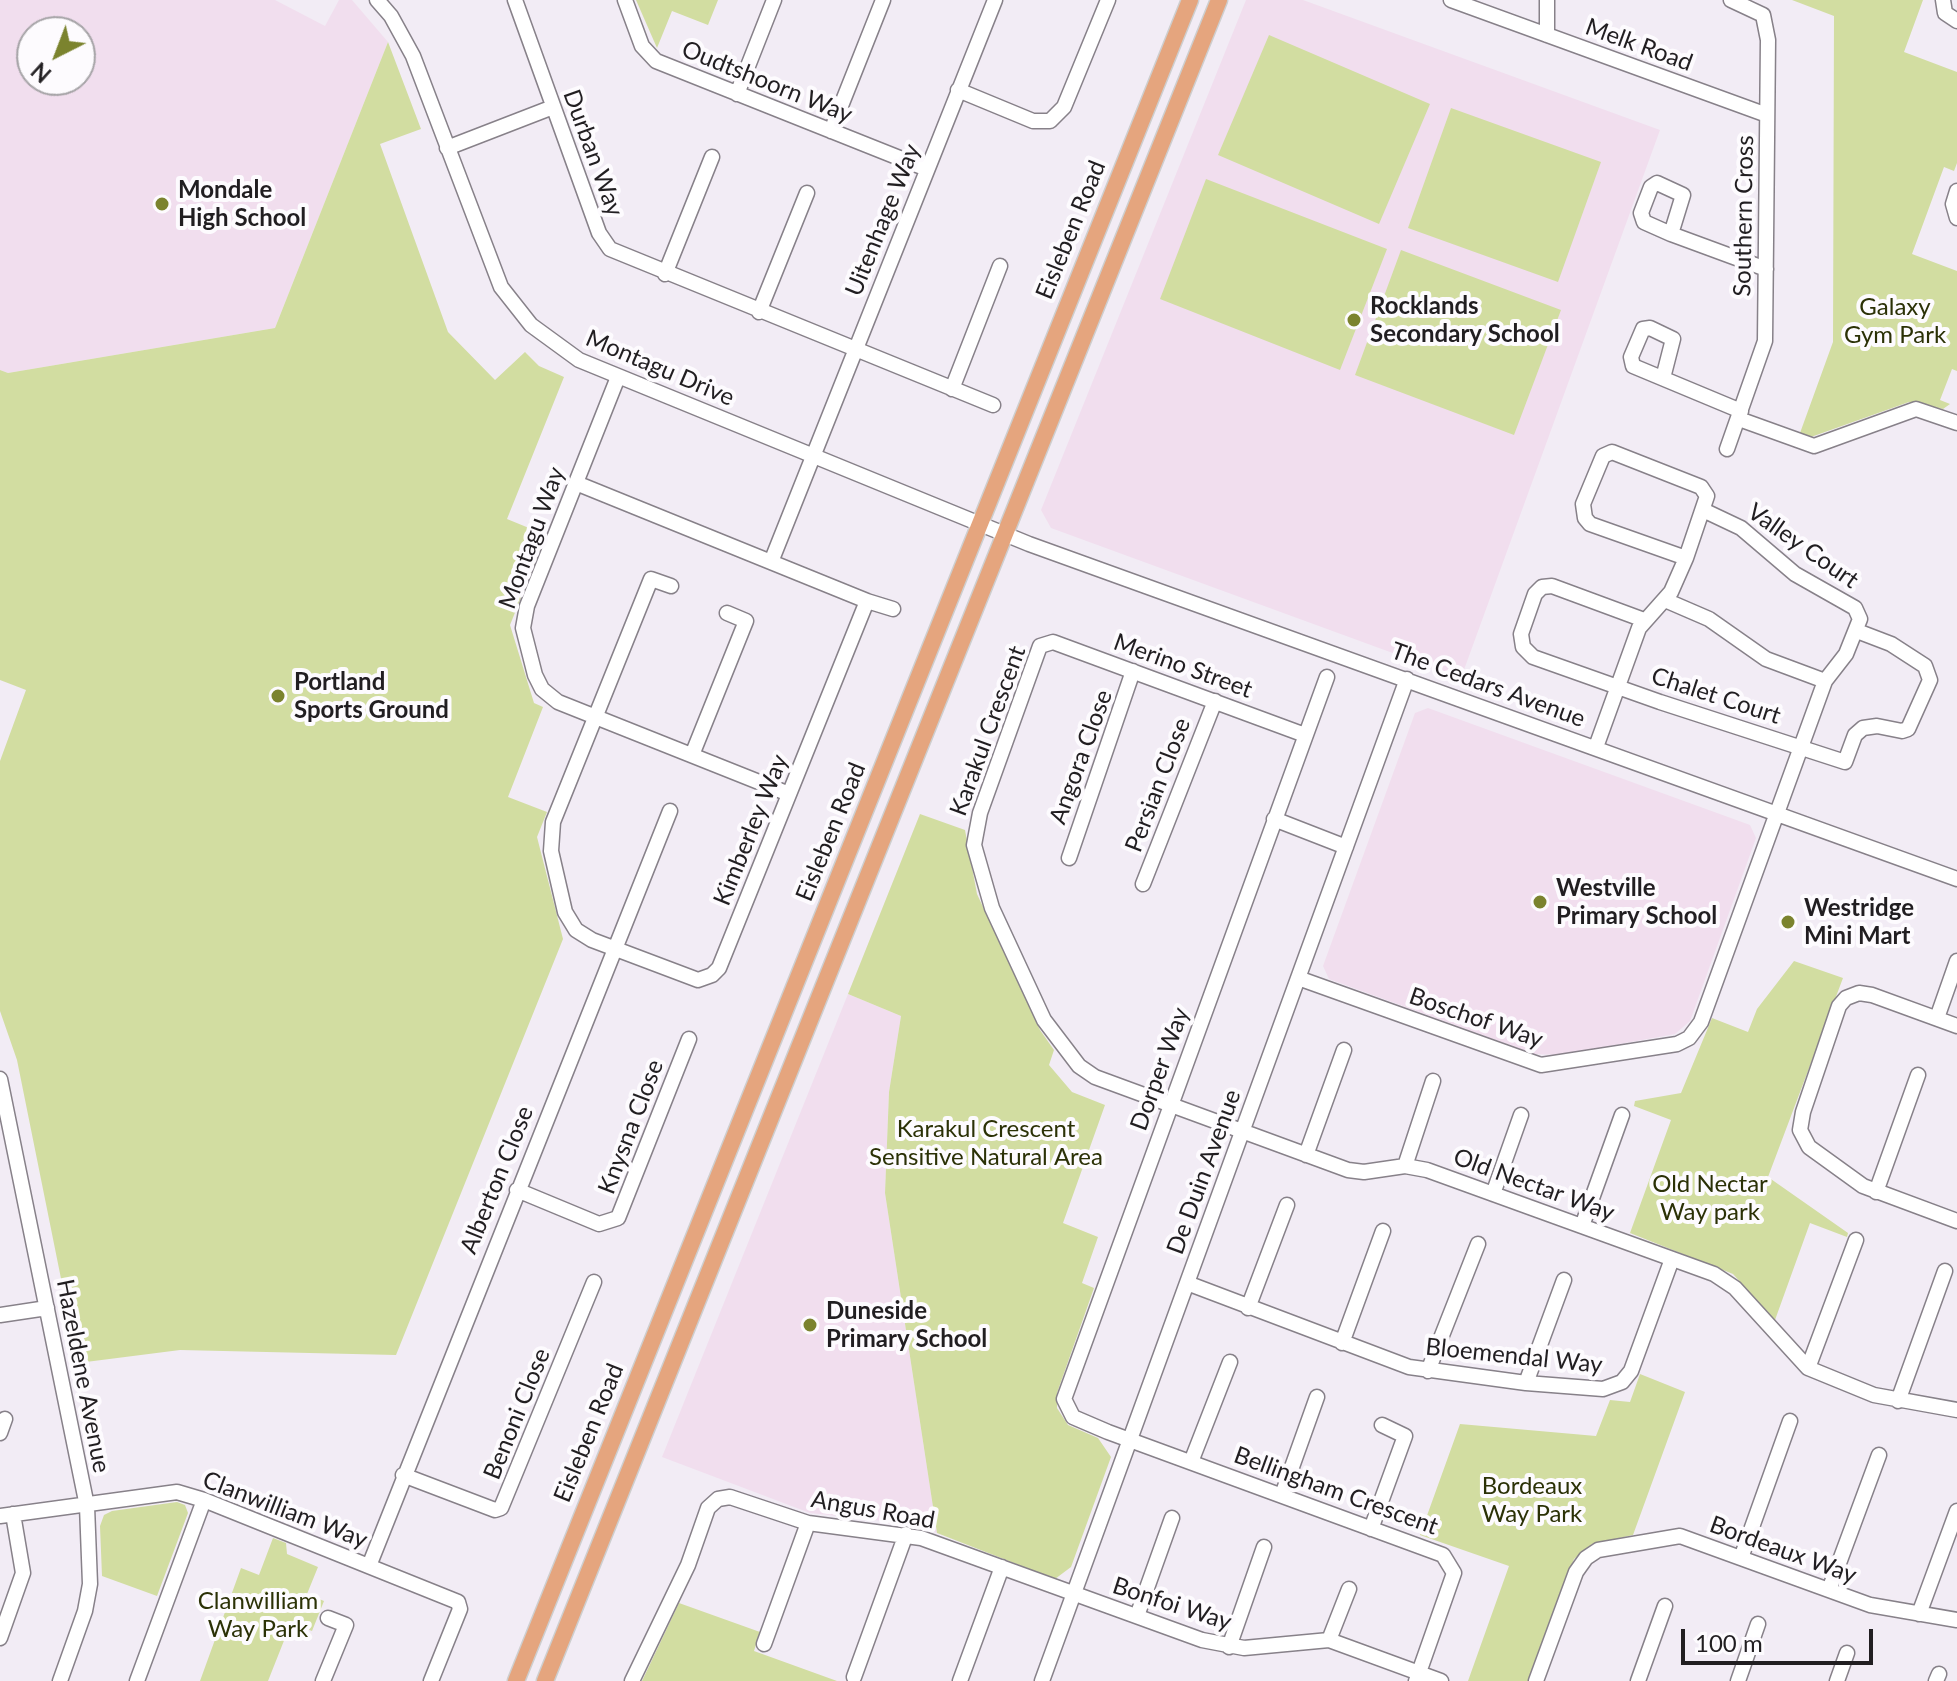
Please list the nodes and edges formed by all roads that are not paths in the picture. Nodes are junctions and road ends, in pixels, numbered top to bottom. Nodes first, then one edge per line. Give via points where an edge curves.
1 (377, 0) edge
2 (515, 0) edge
3 (625, 0) edge
4 (774, 0) edge
5 (883, 0) edge
6 (995, 0) edge
7 (1108, 0) edge
8 (1190, 0) edge
9 (1219, 0) edge
10 (1451, 0) edge
11 (1547, 0) edge
12 (1731, 0) edge
13 (1943, 0) edge
14 (1957, 21) edge
15 (1547, 35) junction
16 (958, 90) junction
17 (737, 94) junction
18 (553, 107) junction
19 (1767, 115) junction
20 (831, 131) junction
21 (447, 148) junction
22 (712, 157) dead end
23 (927, 169) junction
24 (1957, 191) edge
25 (807, 193) dead end
26 (1957, 218) edge
27 (1671, 234) dead end
28 (1000, 266) dead end
29 (1766, 269) junction
30 (665, 274) junction
31 (759, 312) junction
32 (855, 350) junction
33 (618, 377) junction
34 (1663, 378) dead end
35 (952, 389) junction
36 (993, 405) dead end
37 (1740, 415) junction
38 (1955, 417) edge
39 (1727, 449) dead end
40 (812, 455) junction
41 (576, 483) junction
42 (1703, 510) junction
43 (981, 522) junction
44 (1005, 532) junction
45 (1686, 558) junction
46 (771, 562) junction
47 (671, 586) dead end
48 (1665, 600) junction
49 (867, 601) junction
50 (893, 609) dead end
51 (727, 613) dead end
52 (1644, 620) junction
53 (1857, 631) junction
54 (1046, 642) joint
55 (1133, 671) junction
56 (1327, 677) dead end
57 (1407, 679) junction
58 (1825, 681) junction
59 (1618, 687) junction
60 (1215, 701) junction
61 (595, 717) junction
62 (1305, 735) junction
63 (1801, 746) junction
64 (1596, 747) junction
65 (692, 755) junction
66 (789, 794) junction
67 (670, 811) dead end
68 (1776, 813) junction
69 (1274, 819) junction
70 (1346, 847) junction
71 (1069, 858) dead end
72 (1957, 879) edge
73 (1143, 884) dead end
74 (613, 949) junction
75 (1957, 961) edge
76 (1298, 978) junction
77 (1937, 1018) junction
78 (1957, 1026) edge
79 (689, 1039) dead end
80 (1344, 1050) dead end
81 (1918, 1075) dead end
82 (0, 1079) edge
83 (1433, 1081) dead end
84 (1170, 1106) junction
85 (1521, 1115) dead end
86 (1622, 1115) dead end
87 (1243, 1131) junction
88 (1306, 1155) junction
89 (1405, 1166) junction
90 (517, 1190) junction
91 (1876, 1192) junction
92 (1493, 1194) junction
93 (1287, 1205) dead end
94 (1957, 1221) edge
95 (1582, 1226) junction
96 (1383, 1231) dead end
97 (1856, 1240) dead end
98 (1478, 1244) dead end
99 (1672, 1259) junction
100 (1945, 1271) dead end
101 (1564, 1280) dead end
102 (594, 1282) dead end
103 (1187, 1283) junction
104 (47, 1308) junction
105 (1248, 1308) junction
106 (0, 1315) edge
107 (1342, 1343) junction
108 (1230, 1362) dead end
109 (1808, 1368) junction
110 (1428, 1371) junction
111 (1526, 1383) junction
112 (1317, 1397) dead end
113 (1898, 1401) junction
114 (1957, 1410) edge
115 (5, 1419) dead end
116 (1790, 1421) dead end
117 (1382, 1425) dead end
118 (0, 1433) edge
119 (1130, 1439) junction
120 (1879, 1455) dead end
121 (1191, 1462) junction
122 (403, 1475) junction
123 (1282, 1495) junction
124 (204, 1500) junction
125 (87, 1506) junction
126 (1957, 1511) edge
127 (6, 1515) edge
128 (1172, 1518) dead end
129 (808, 1523) junction
130 (1371, 1529) junction
131 (906, 1534) junction
132 (1264, 1547) dead end
133 (1741, 1558) junction
134 (369, 1566) junction
135 (1002, 1567) junction
136 (1349, 1589) dead end
137 (1829, 1590) junction
138 (1074, 1594) junction
139 (1665, 1606) dead end
140 (1919, 1614) junction
141 (1137, 1616) junction
142 (328, 1618) dead end
143 (1957, 1620) edge
144 (1758, 1624) dead end
145 (0, 1638) edge
146 (1329, 1640) junction
147 (764, 1644) dead end
148 (1229, 1647) junction
149 (1847, 1653) dead end
150 (854, 1677) dead end
151 (1418, 1677) edge
152 (60, 1681) edge
153 (137, 1681) edge
154 (323, 1681) edge
155 (431, 1681) edge
156 (516, 1681) edge
157 (545, 1681) edge
158 (632, 1681) edge
159 (960, 1681) edge
160 (1042, 1681) edge
161 (1441, 1681) edge
162 (1536, 1681) edge
163 (1638, 1681) edge
164 (1738, 1681) edge
165 (1837, 1681) edge

1 - 21 street, Montagu Drive via 413,56
2 - 18 street, Durban Way
3 - 17 street, Oudtshoorn Way via 649,56
4 - 17 street
5 - 20 street
6 - 16 street, Uitenhage Way
7 - 16 street via 1064,107 1050,121 1033,121
8 - 43 main road, Eisleben Road
9 - 44 main road, Eisleben Road
10 - 15 street, Melk Road
11 - 15 street
12 - 19 street, Southern Cross via 1757,10 1767,21
13 - 14 street via 1945,13
15 - 19 street, Melk Road
16 - 23 street, Uitenhage Way
17 - 20 street, Oudtshoorn Way
18 - 21 street
18 - 30 street, Durban Way via 602,239 618,256
19 - 29 street, Southern Cross
20 - 23 street, Oudtshoorn Way
21 - 33 street, Montagu Drive via 495,275 518,310 556,346
22 - 30 street
23 - 32 street, Uitenhage Way
24 - 26 street
25 - 31 street
27 - 29 street
28 - 35 street
29 - 37 street, Southern Cross via 1764,346
30 - 31 street, Durban Way
31 - 32 street, Durban Way
32 - 35 street, Durban Way
32 - 40 street, Uitenhage Way
33 - 40 street, Montagu Drive
33 - 41 street, Montagu Way
34 - 37 street
35 - 36 street, Durban Way
37 - 38 street via 1814,446 1909,410
37 - 39 street, Southern Cross
40 - 43 street, Montagu Drive
40 - 46 street, Uitenhage Way
41 - 46 street
41 - 61 street, Montagu Way via 523,628 542,689 558,702
42 - 45 street
42 - 45 street via 1707,496 1701,487 1612,452 1599,463 1583,504 1590,524
42 - 53 street, Valley Court via 1741,528 1795,574 1855,608 1860,619
43 - 44 street, The Cedars Avenue
43 - 156 main road, Eisleben Road
44 - 57 street, The Cedars Avenue
44 - 157 main road, Eisleben Road
45 - 48 street
46 - 49 street
47 - 61 street via 651,579
48 - 52 street
48 - 58 street via 1709,619 1766,659
49 - 50 street
49 - 66 street, Kimberley Way
51 - 65 street via 746,621
52 - 59 street
52 - 59 street, Chalet Court via 1552,586 1535,594 1521,634 1523,647 1533,657
53 - 58 street, Boschof Way
53 - 63 street, Chalet Court via 1897,647 1929,672 1913,723 1902,731 1863,728 1850,745 1847,762
54 - 55 street, Merino Street
54 - 84 street, Karakul Crescent via 1040,646 980,813 974,845 981,880 1059,1043 1095,1077
55 - 60 street, Merino Street
55 - 71 street, Angora Close
56 - 62 street, Dorper Way
57 - 64 street, The Cedars Avenue
57 - 70 street, De Duin Avenue
58 - 63 street, Boschof Way
59 - 63 street, Chalet Court
59 - 64 street
60 - 62 street, Merino Street
60 - 73 street, Persian Close
61 - 65 street, Montagu Way
61 - 74 street via 553,822 551,851 571,925
62 - 69 street, Dorper Way
63 - 68 street, Boschof Way
64 - 68 street, The Cedars Avenue
65 - 66 street, Montagu Way
66 - 74 street, Kimberley Way via 715,973 691,979
67 - 74 street, Alberton Close
68 - 72 street, The Cedars Avenue
68 - 76 street, Boschof Way via 1701,1022 1677,1044 1535,1064
69 - 70 street
69 - 84 street, Dorper Way
70 - 76 street, De Duin Avenue
74 - 90 street, Alberton Close
75 - 77 street
76 - 87 street, De Duin Avenue
77 - 78 street
77 - 91 street via 1859,993 1839,1006 1800,1130 1809,1147
79 - 90 street, Knysna Close via 618,1218 599,1224
80 - 88 street
81 - 91 street
82 - 104 street, Hazeldene Avenue
83 - 89 street
84 - 87 street, Karakul Crescent
84 - 119 street, Dorper Way via 1064,1399 1073,1417
85 - 92 street
86 - 95 street
87 - 88 street, Old Nectar Way
87 - 103 street, De Duin Avenue
88 - 89 street, Old Nectar Way via 1348,1170
89 - 92 street, Old Nectar Way
90 - 122 street, Alberton Close
91 - 94 street
92 - 95 street, Old Nectar Way
93 - 105 street
95 - 99 street, Old Nectar Way
96 - 107 street
97 - 109 street
98 - 110 street
99 - 109 street, Old Nectar Way via 1729,1283
99 - 111 street, Bloemendal Way via 1631,1371 1622,1382 1603,1389
100 - 113 street
101 - 111 street
102 - 122 street, Benoni Close via 501,1508
103 - 105 street, Bloemendal Way
103 - 119 street, De Duin Avenue
104 - 106 street
104 - 125 street, Hazeldene Avenue
105 - 107 street, Bloemendal Way
107 - 110 street, Bloemendal Way
108 - 121 street
109 - 113 street, Old Nectar Way
110 - 111 street, Bloemendal Way
112 - 123 street
113 - 114 street, Old Nectar Way
115 - 118 street
116 - 133 street
117 - 130 street via 1405,1436
119 - 121 street, Bellingham Crescent
119 - 138 street, De Duin Avenue
120 - 137 street
121 - 123 street, Bellingham Crescent
122 - 134 street, Alberton Close
123 - 130 street, Bellingham Crescent
124 - 125 street, Clanwilliam Way via 177,1492
124 - 134 street, Clanwilliam Way
124 - 153 street
125 - 127 street, Clanwilliam Way
125 - 152 street, Hazeldene Avenue via 90,1584
126 - 140 street
127 - 145 street via 23,1573
128 - 141 street
129 - 131 street, Angus Road
129 - 147 street
129 - 158 street, Angus Road via 736,1497 713,1503
130 - 151 street, Bellingham Crescent via 1438,1552 1454,1573
131 - 135 street, Angus Road
131 - 150 street
132 - 148 street
133 - 137 street, Bordeaux Way
133 - 162 street, Bordeaux Way via 1680,1536 1598,1550 1576,1572
134 - 155 street, Clanwilliam Way via 460,1604
135 - 138 street, Angus Road
135 - 159 street
136 - 146 street
137 - 140 street, Bordeaux Way via 1886,1610
138 - 141 street, Bonfoi Way
138 - 160 street, De Duin Avenue
139 - 163 street
140 - 143 street, Bordeaux Way
141 - 148 street, Bonfoi Way
142 - 154 street via 346,1625
144 - 164 street
146 - 148 street, Bonfoi Way
146 - 151 street, Bonfoi Way
149 - 165 street
151 - 161 street, Bonfoi Way

